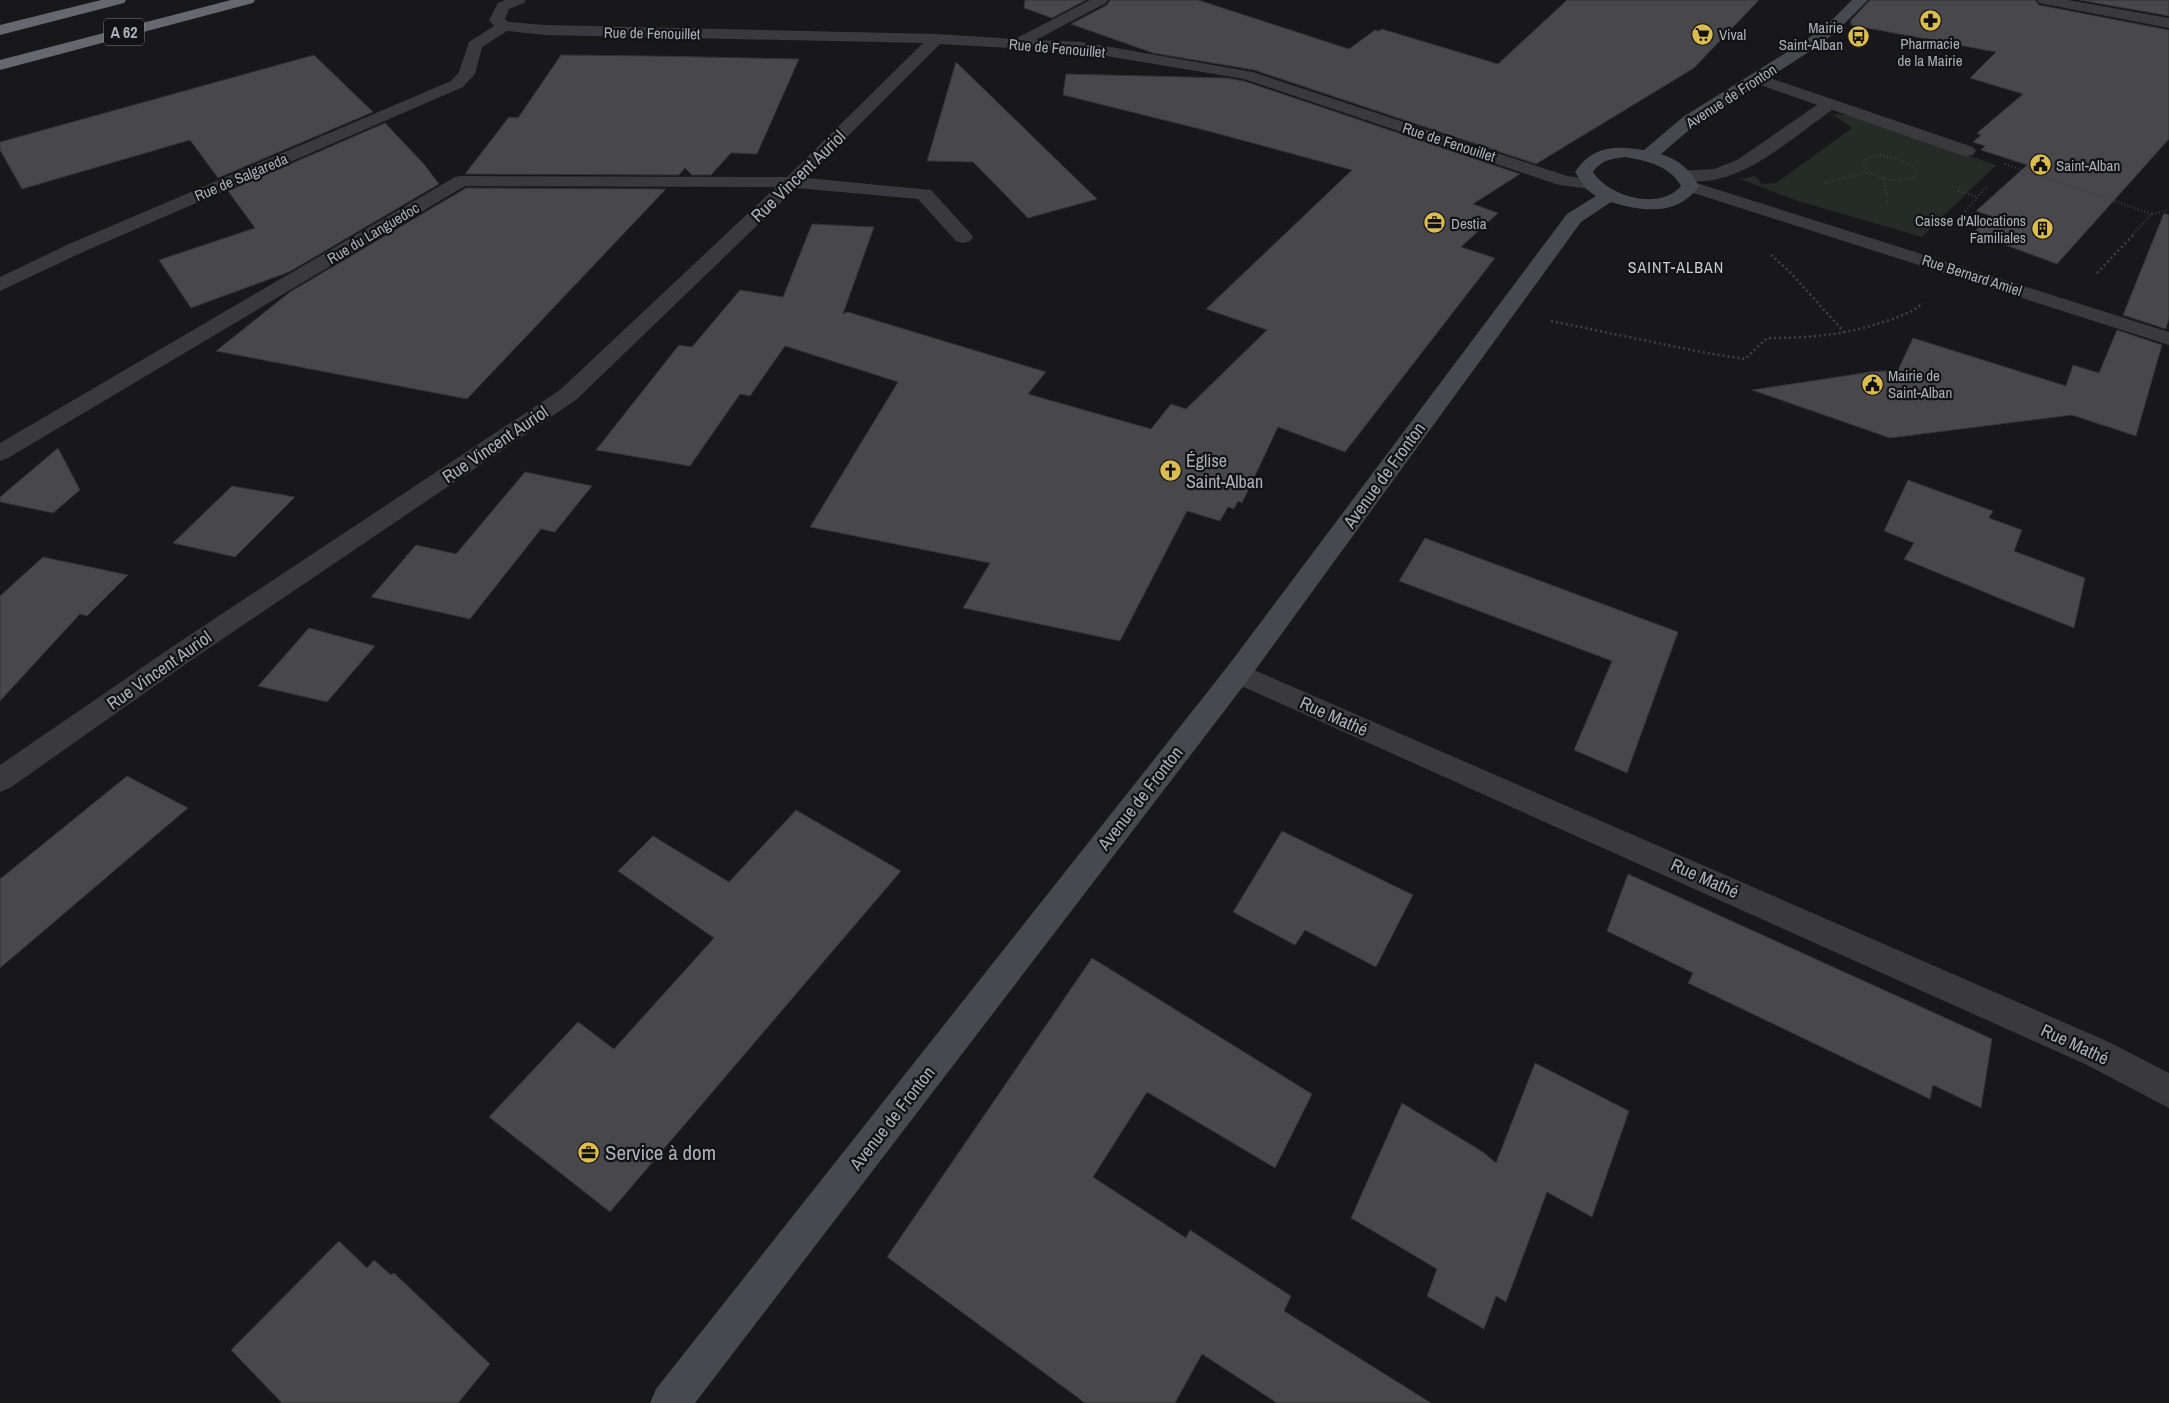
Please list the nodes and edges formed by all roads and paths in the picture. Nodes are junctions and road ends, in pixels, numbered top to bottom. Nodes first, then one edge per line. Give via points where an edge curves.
1 (119, 0) edge
2 (248, 0) edge
3 (519, 0) edge
4 (1101, 0) edge
5 (1861, 0) edge
6 (2044, 0) edge
7 (2169, 23) edge
8 (504, 26) junction
9 (0, 30) edge
10 (936, 39) junction
11 (1017, 44) junction
12 (0, 65) edge
13 (1758, 79) junction
14 (1829, 104) junction
15 (1967, 151) joint
16 (1648, 156) junction
17 (2008, 165) junction
18 (2001, 171) dead end
19 (1868, 172) dead end
20 (1884, 179) dead end
21 (1687, 180) junction
22 (792, 182) junction
23 (1825, 183) dead end
24 (1989, 184) dead end
25 (1600, 190) junction
26 (1888, 206) dead end
27 (2169, 210) edge
28 (2152, 214) junction
29 (963, 237) dead end
30 (1770, 253) dead end
31 (1966, 273) junction
32 (0, 285) edge
33 (2066, 305) junction
34 (1504, 312) junction
35 (1845, 333) junction
36 (2169, 339) edge
37 (0, 453) edge
38 (1238, 673) junction
39 (0, 780) edge
40 (2169, 1091) edge
41 (670, 1403) edge

1 - 9 highway, A 62
2 - 12 highway, A 62
3 - 8 street via 503,6 496,20
4 - 11 street
5 - 13 main road, Avenue de Fronton via 1832,28
6 - 7 street
8 - 10 street, Rue de Fenouillet via 545,30
8 - 32 street, Rue de Salgareda via 475,45 467,74 457,84 76,248
10 - 11 street, Rue de Fenouillet
10 - 22 street, Rue Vincent Auriol
11 - 25 street, Rue de Fenouillet via 1082,47 1246,75
13 - 14 street
13 - 16 main road, Avenue de Fronton via 1689,121
14 - 15 street
14 - 21 street via 1743,164
15 - 17 path
16 - 21 main road via 1671,163
16 - 25 main road via 1625,152 1604,154 1590,162 1584,172
17 - 18 path
17 - 28 path
19 - 23 path
20 - 26 path
21 - 25 main road via 1686,194 1659,204 1634,203
21 - 31 street, Rue Bernard Amiel
22 - 29 street, Rue du Languedoc via 924,194
22 - 37 street, Rue du Languedoc via 461,181
22 - 39 street, Rue Vincent Auriol via 568,395 181,654
24 - 31 path via 1947,231 1970,254
25 - 34 main road, Avenue de Fronton via 1574,218
27 - 28 path
28 - 33 path
30 - 35 path
31 - 33 street, Rue Bernard Amiel
31 - 35 path via 1914,311 1867,329
33 - 36 street, Rue Bernard Amiel
34 - 35 path via 1745,359 1767,338 1823,338
34 - 38 main road, Avenue de Fronton
38 - 40 street, Rue Mathé via 2097,1053
38 - 41 main road, Avenue de Fronton

